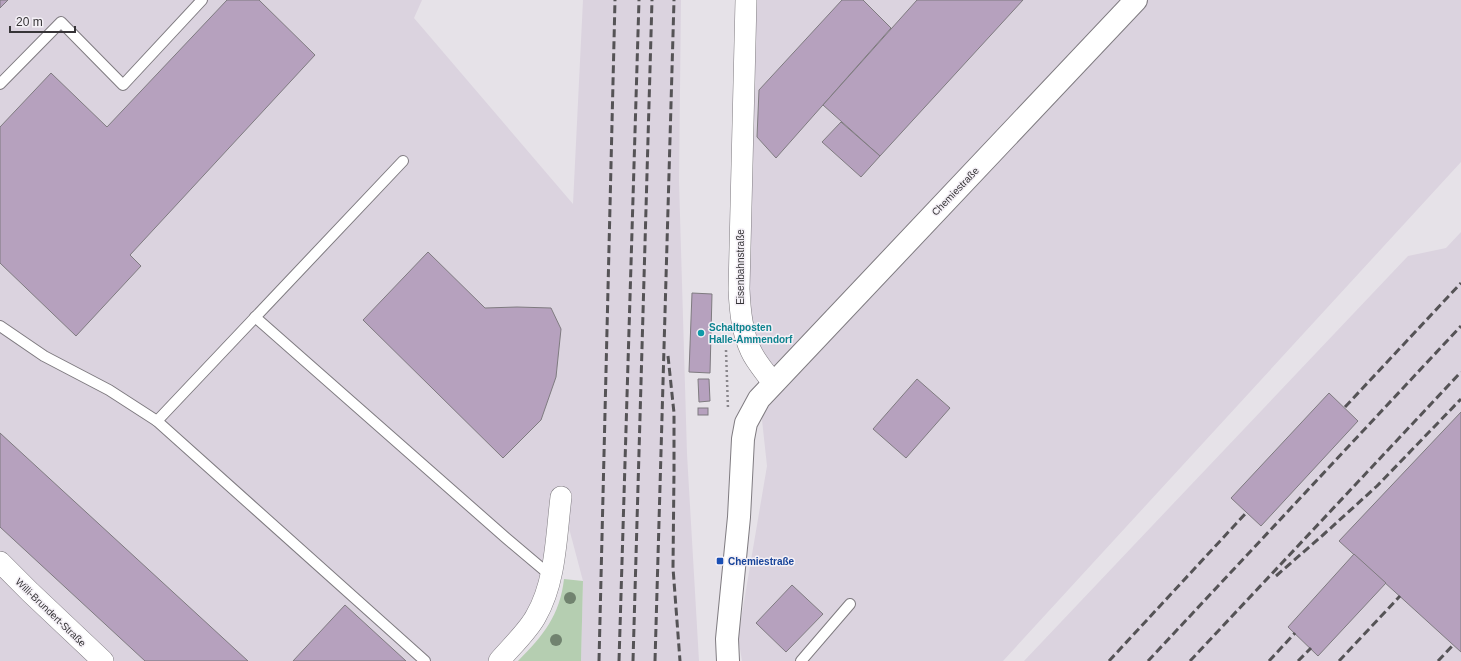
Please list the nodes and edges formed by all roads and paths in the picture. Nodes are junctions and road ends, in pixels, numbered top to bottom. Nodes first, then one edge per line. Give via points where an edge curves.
1 (202, 0) edge
2 (746, 0) edge
3 (1136, 0) edge
4 (0, 84) edge
5 (403, 160) dead end
6 (255, 317) junction
7 (0, 326) edge
8 (773, 383) junction
9 (157, 421) junction
10 (561, 497) dead end
11 (0, 562) edge
12 (551, 576) junction
13 (850, 604) dead end
14 (103, 661) edge
15 (425, 661) edge
16 (499, 661) edge
17 (728, 661) edge
18 (801, 661) edge

1 - 4 lane via 123,85 61,22
2 - 8 street, Eisenbahnstraße via 740,304 745,334 752,353
3 - 8 street, Chemiestraße
5 - 6 lane
6 - 9 lane
6 - 12 lane
7 - 9 lane via 44,356 109,390
8 - 17 street via 751,412 743,439
9 - 15 lane
10 - 12 street
11 - 14 street, Willi-Brundert-Straße
12 - 16 street via 547,596 535,618
13 - 18 lane

